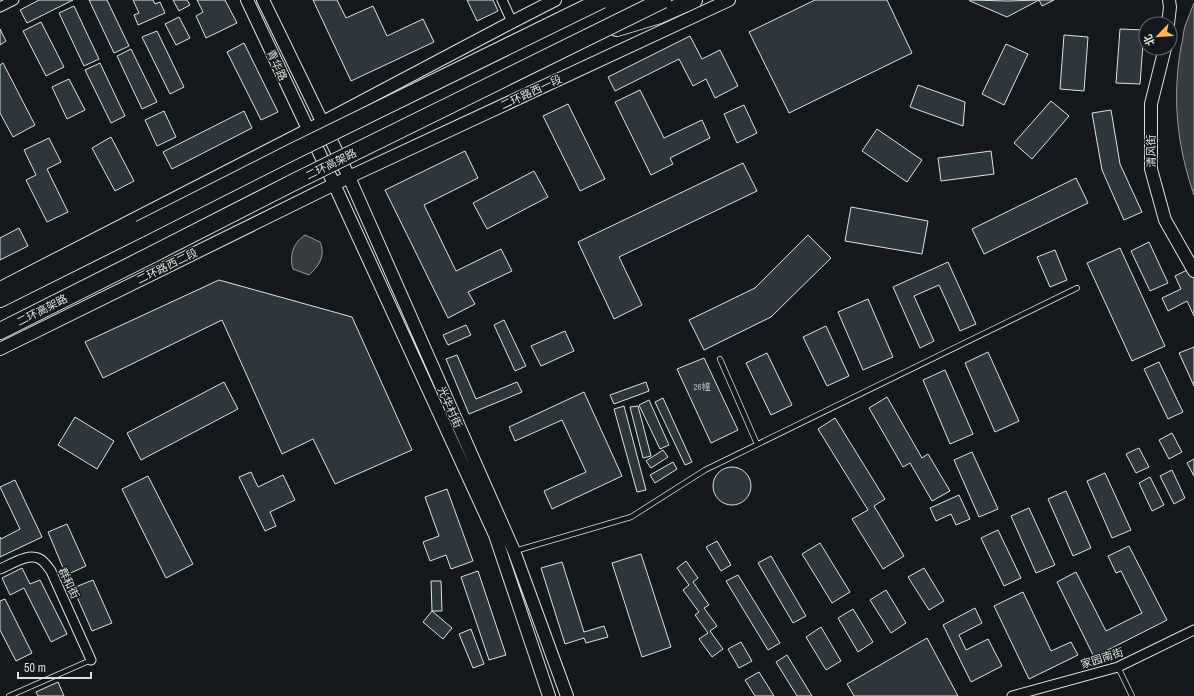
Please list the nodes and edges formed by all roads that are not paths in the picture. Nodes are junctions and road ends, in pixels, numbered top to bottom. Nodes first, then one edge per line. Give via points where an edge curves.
1 (14, 0) edge
2 (247, 0) edge
3 (263, 0) edge
4 (502, 0) edge
5 (555, 0) edge
6 (663, 0) edge
7 (694, 0) edge
8 (729, 0) edge
9 (1169, 0) edge
10 (599, 1) edge
11 (0, 7) edge
12 (1169, 16) edge
13 (512, 22) junction
14 (593, 35) junction
15 (1162, 56) edge
16 (323, 122) junction
17 (308, 129) junction
18 (349, 177) junction
19 (334, 184) junction
20 (140, 229) junction
21 (103, 254) dead end
22 (153, 254) junction
23 (1194, 271) edge
24 (105, 272) dead end
25 (0, 288) edge
26 (1077, 288) dead end
27 (0, 299) edge
28 (0, 330) edge
29 (0, 349) edge
30 (720, 359) dead end
31 (757, 444) junction
32 (514, 551) junction
33 (502, 555) junction
34 (0, 569) edge
35 (1194, 630) edge
36 (91, 660) joint
37 (1118, 667) junction
38 (9, 696) edge
39 (549, 696) edge
40 (567, 696) edge
41 (1012, 696) edge
42 (1132, 696) edge

1 - 11 street
2 - 17 main road, 青华路
3 - 16 main road, 青华路
4 - 13 street
5 - 13 main road
6 - 14 highway, 二环高架路, bridge
7 - 14 highway, bridge via 660,15
8 - 18 main road, 二环路西一段
9 - 12 main road
10 - 20 highway, bridge
13 - 16 main road
14 - 22 highway, 二环高架路, bridge
15 - 23 main road, 清风街 via 1151,104 1151,169 1165,220
16 - 17 main road
16 - 18 main road, 光华村街
17 - 19 main road, 光华村街
17 - 25 main road
18 - 19 main road, 二环路西一段
18 - 32 main road, 光华村街
19 - 29 main road, 二环路西二段
19 - 33 main road, 光华村街
20 - 21 lane
20 - 27 highway
22 - 24 lane
22 - 28 highway, 二环高架路
26 - 31 lane
30 - 31 lane
31 - 32 lane via 705,470 631,516
32 - 33 lane
32 - 40 main road, 光华村街
33 - 39 main road, 光华村街
34 - 36 street, 群和街 via 23,558 34,556 41,559 51,571
35 - 37 street, 家园南街
36 - 38 lane
37 - 41 street, 家园南街
37 - 42 lane

